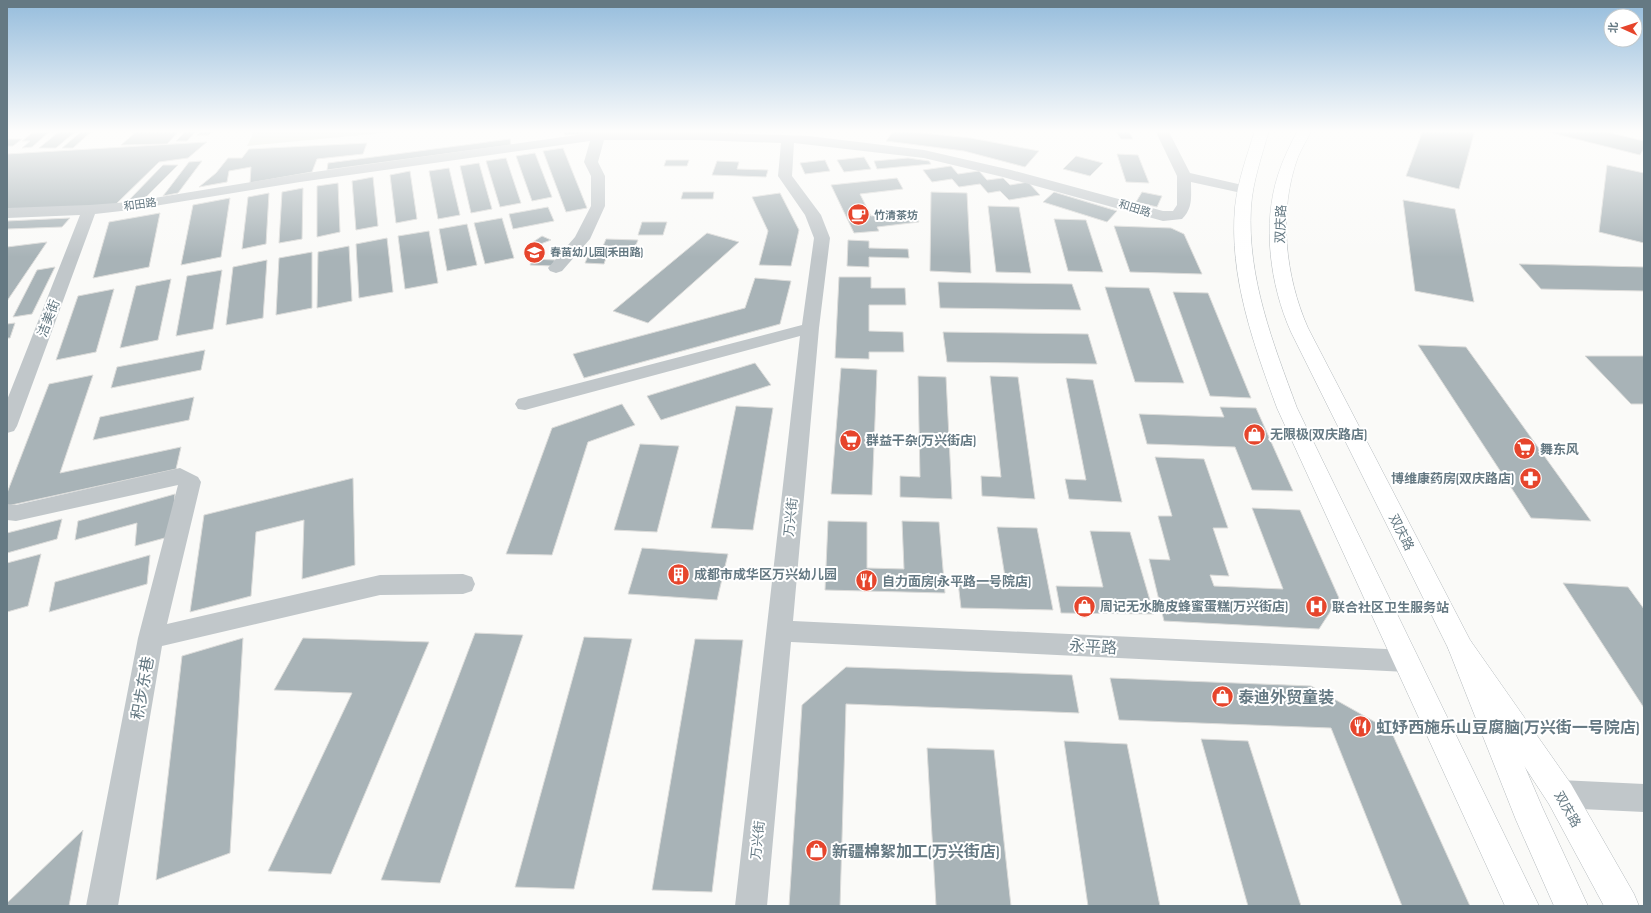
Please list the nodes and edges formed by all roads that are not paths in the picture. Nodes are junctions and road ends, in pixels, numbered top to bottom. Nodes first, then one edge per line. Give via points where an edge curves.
1 (332, 173) edge
2 (596, 173) edge
3 (786, 173) edge
4 (1002, 173) edge
5 (1182, 173) edge
6 (1249, 173) edge
7 (1287, 173) edge
8 (1184, 176) junction
9 (1246, 190) junction
10 (89, 210) junction
11 (7, 213) edge
12 (556, 268) dead end
13 (810, 328) junction
14 (525, 404) dead end
15 (7, 426) edge
16 (7, 512) edge
17 (463, 584) dead end
18 (778, 631) junction
19 (151, 638) junction
20 (1461, 648) junction
21 (1407, 661) junction
22 (1560, 794) junction
23 (1644, 798) edge
24 (102, 906) edge
25 (750, 906) edge
26 (1522, 906) edge
27 (1571, 906) edge
28 (1622, 906) edge

1 - 10 street, 和田路 via 177,199
2 - 12 street via 598,206 582,239
3 - 13 street, 万兴街 via 785,176 813,215 822,238
4 - 8 street, 和田路 via 1163,216 1177,216 1182,212
5 - 8 street
6 - 9 main road
7 - 20 main road, 双庆路 via 1277,232 1284,282 1293,315
8 - 9 street
9 - 21 main road via 1242,247 1249,290 1265,350 1287,408
10 - 11 street, 和田路
10 - 15 street, 洁美街
13 - 14 street
13 - 18 street, 万兴街
16 - 19 street, 积步东巷 via 16,513 180,476 190,482
17 - 19 street via 380,585
18 - 21 street, 永平路
18 - 25 street, 万兴街
19 - 24 street, 积步东巷
20 - 22 main road, 双庆路
20 - 27 main road via 1532,820
21 - 26 main road
22 - 23 street
22 - 28 main road, 双庆路

